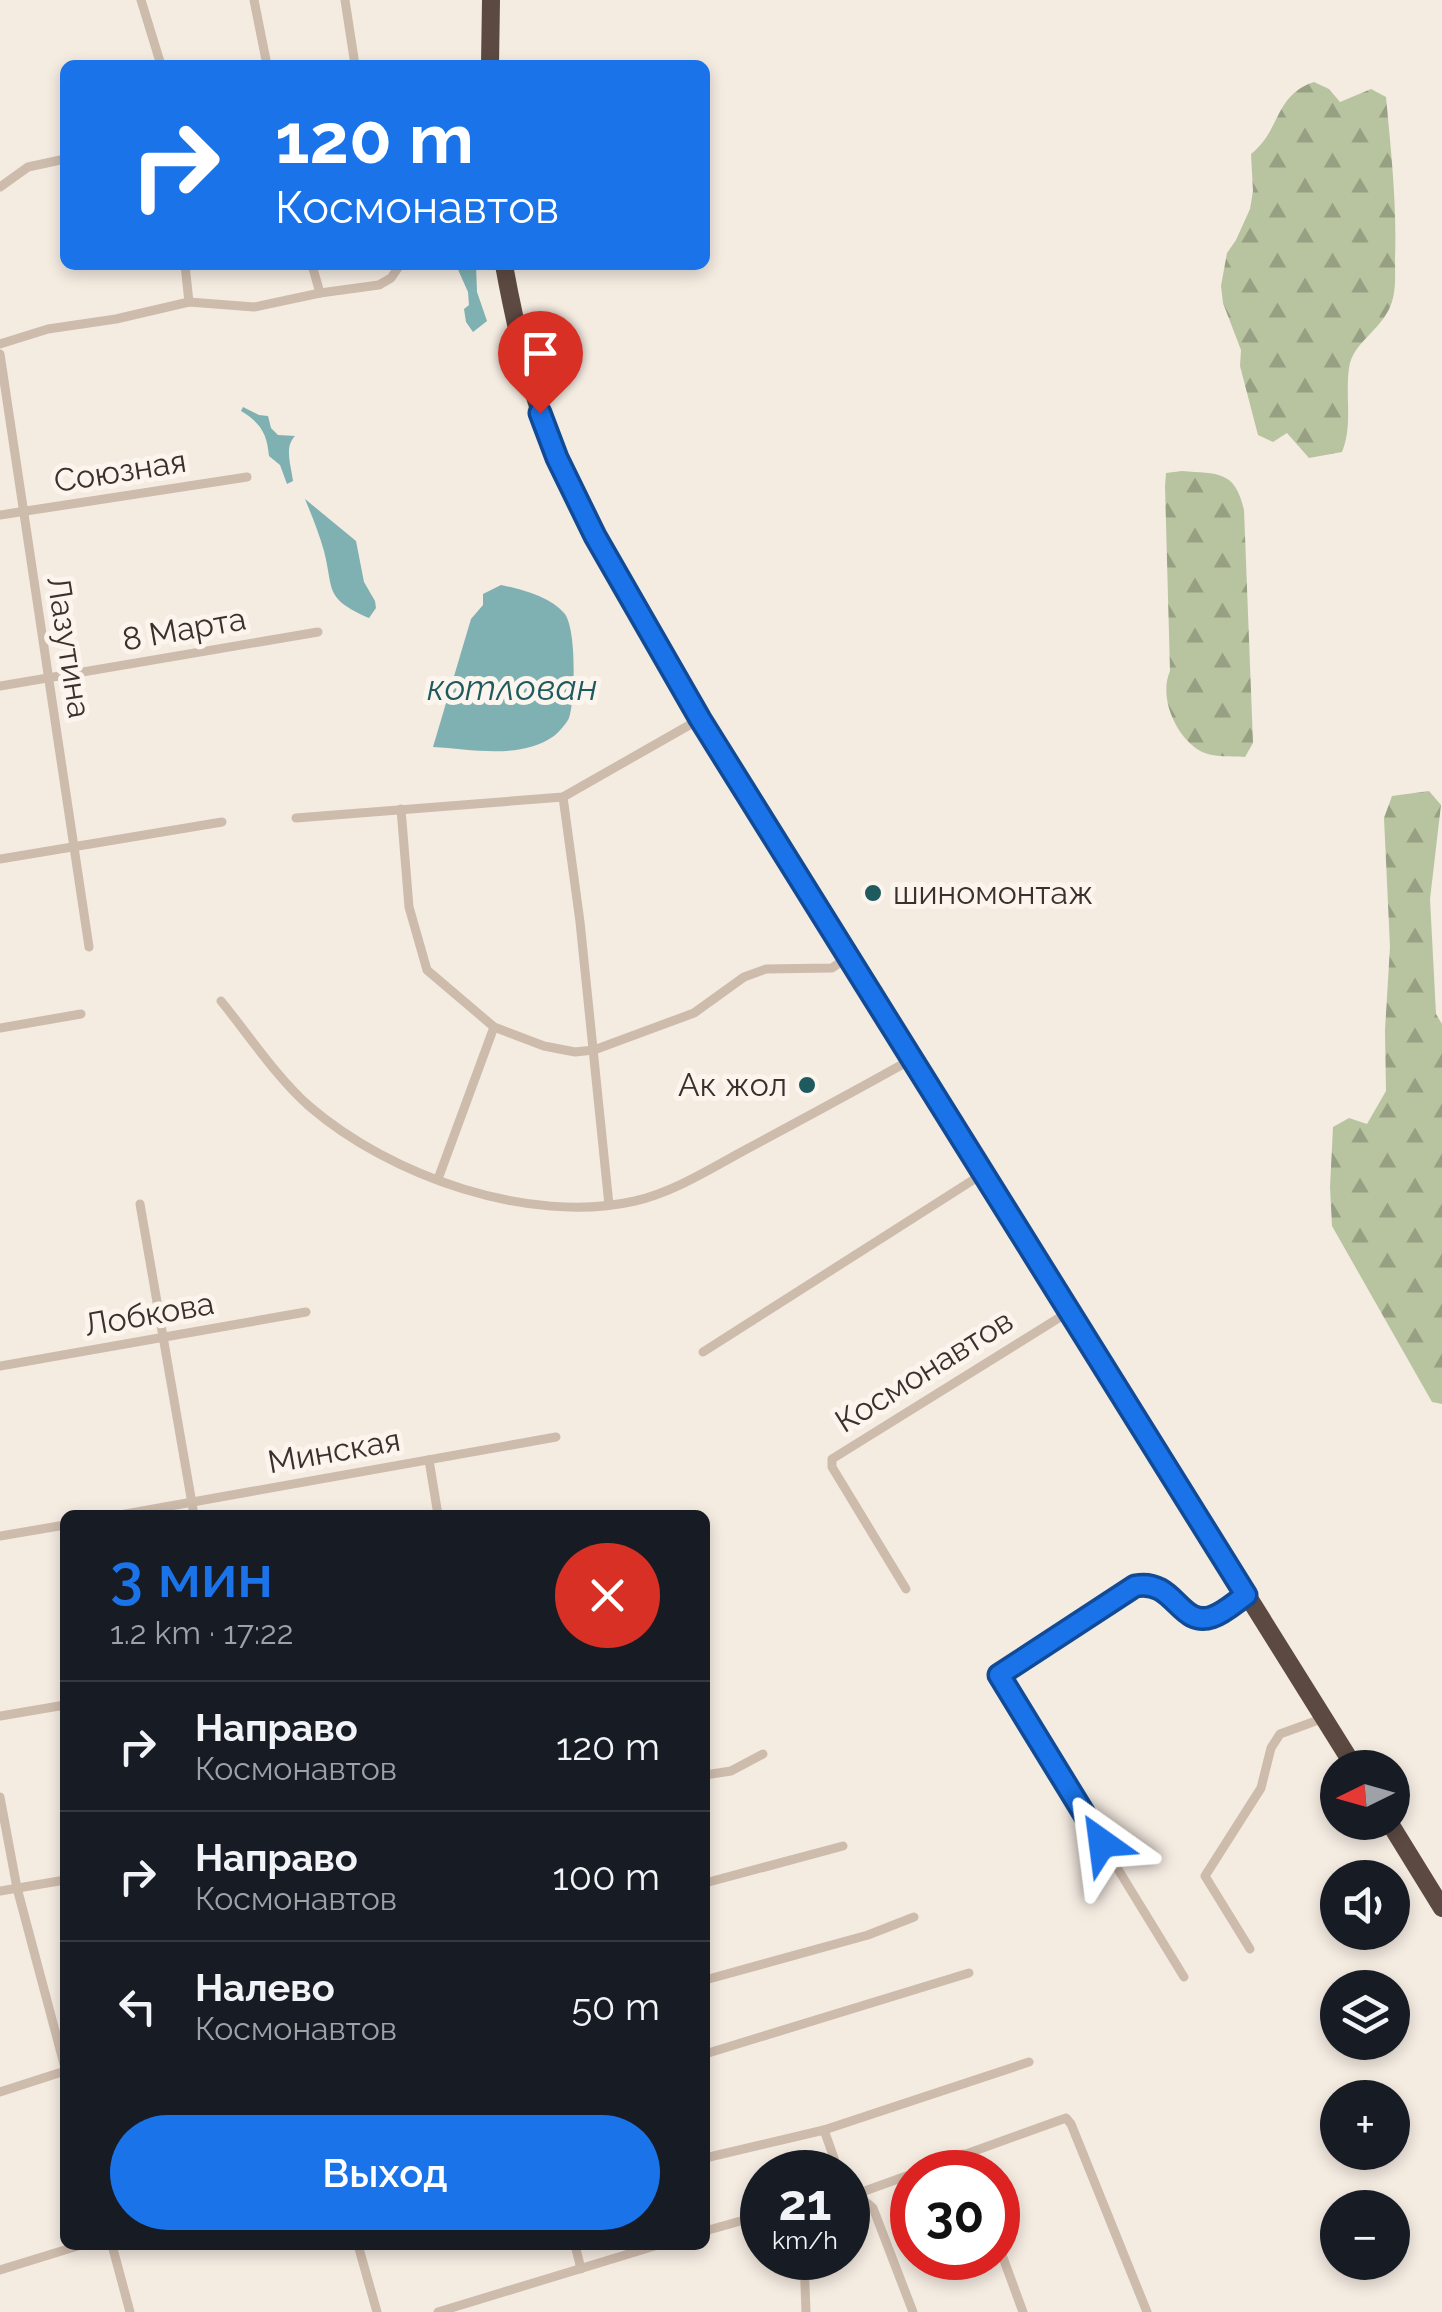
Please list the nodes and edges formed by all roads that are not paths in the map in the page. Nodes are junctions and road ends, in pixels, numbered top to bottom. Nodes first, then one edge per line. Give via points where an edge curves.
1 (142, 0) edge
2 (254, 0) edge
3 (345, 0) edge
4 (491, 0) edge
5 (160, 60) edge
6 (266, 60) edge
7 (353, 60) edge
8 (490, 60) edge
9 (60, 160) edge
10 (0, 187) edge
11 (186, 270) edge
12 (313, 270) edge
13 (397, 270) edge
14 (505, 270) edge
15 (320, 293) junction
16 (189, 302) junction
17 (0, 344) edge
18 (0, 354) edge
19 (247, 476) dead end
20 (24, 511) junction
21 (0, 515) edge
22 (318, 632) dead end
23 (49, 678) junction
24 (0, 686) edge
25 (700, 719) junction
26 (563, 797) junction
27 (401, 809) junction
28 (296, 818) dead end
29 (222, 822) dead end
30 (74, 847) junction
31 (0, 859) edge
32 (89, 947) dead end
33 (848, 957) junction
34 (221, 1002) dead end
35 (81, 1014) dead end
36 (494, 1027) junction
37 (0, 1028) edge
38 (594, 1050) junction
39 (912, 1059) junction
40 (984, 1173) junction
41 (438, 1179) junction
42 (140, 1204) dead end
43 (609, 1205) junction
44 (1070, 1311) junction
45 (306, 1312) dead end
46 (163, 1337) junction
47 (703, 1352) dead end
48 (0, 1366) edge
49 (556, 1437) dead end
50 (428, 1460) junction
51 (192, 1502) junction
52 (148, 1510) edge
53 (193, 1510) edge
54 (437, 1510) edge
55 (60, 1526) edge
56 (0, 1536) edge
57 (906, 1589) dead end
58 (1246, 1595) junction
59 (60, 1706) edge
60 (0, 1716) edge
61 (1324, 1718) junction
62 (1344, 1750) edge
63 (762, 1754) dead end
64 (710, 1774) edge
65 (0, 1798) edge
66 (1400, 1840) edge
67 (843, 1846) dead end
68 (60, 1881) edge
69 (710, 1882) edge
70 (17, 1888) junction
71 (0, 1890) edge
72 (1442, 1908) edge
73 (914, 1917) dead end
74 (1250, 1948) dead end
75 (968, 1973) dead end
76 (1184, 1977) dead end
77 (710, 1979) edge
78 (60, 2050) edge
79 (710, 2052) edge
80 (1029, 2062) dead end
81 (60, 2071) edge
82 (0, 2092) edge
83 (824, 2130) junction
84 (831, 2150) edge
85 (975, 2150) edge
86 (710, 2157) edge
87 (870, 2205) edge
88 (740, 2221) edge
89 (710, 2230) edge
90 (65, 2250) edge
91 (113, 2250) edge
92 (359, 2250) edge
93 (576, 2250) edge
94 (641, 2250) edge
95 (581, 2268) junction
96 (0, 2270) edge
97 (805, 2280) edge
98 (1011, 2280) edge
99 (130, 2312) edge
100 (377, 2312) edge
101 (438, 2312) edge
102 (806, 2312) edge
103 (913, 2312) edge
104 (1023, 2312) edge
105 (1146, 2312) edge

1 - 5 street
2 - 6 street
3 - 7 street
4 - 8 highway
9 - 10 street via 18,171
11 - 16 street
12 - 15 street
13 - 15 street via 379,285
14 - 25 highway via 514,325 557,458
15 - 16 street via 254,307
16 - 17 street via 48,328
18 - 20 street, Лазутина
19 - 20 street, Союзная
20 - 21 street, Союзная
20 - 23 street, Лазутина
22 - 23 street, 8 Марта
23 - 24 street, 8 Марта
23 - 30 street, Лазутина
25 - 26 street
25 - 33 highway
26 - 27 street
26 - 38 street
27 - 28 street
27 - 36 street via 409,907 422,959 435,979
29 - 30 street
30 - 31 street
30 - 32 street, Лазутина
33 - 38 street via 832,968 766,968 744,976 694,1012
33 - 39 highway
34 - 41 street via 306,1104 393,1162
35 - 37 street
36 - 38 street via 560,1050
36 - 41 street
38 - 43 street
39 - 40 highway
39 - 43 street via 688,1180
40 - 44 highway
40 - 47 street
41 - 43 street via 531,1205
42 - 46 street
44 - 57 street, Космонавтов via 832,1459
44 - 58 highway
45 - 46 street, Лобкова
46 - 48 street, Лобкова
46 - 51 street
49 - 50 street, Минская
50 - 51 street, Минская
50 - 54 street
51 - 52 street, Минская
51 - 53 street
55 - 56 street
58 - 61 highway
58 - 76 street via 1216,1615 1197,1618 1165,1590 1135,1586 999,1675
59 - 60 street
61 - 62 highway
61 - 74 street via 1280,1734 1261,1788 1206,1876
63 - 64 street
65 - 70 street
66 - 72 highway
67 - 69 street
68 - 70 street
70 - 71 street
70 - 78 street
73 - 77 street
75 - 79 street
80 - 83 street
81 - 82 street
83 - 84 street
83 - 86 street
85 - 105 street via 1066,2118
87 - 103 street
88 - 89 street
90 - 96 street
91 - 99 street
92 - 100 street
93 - 95 street
94 - 95 street
95 - 101 street
97 - 102 street
98 - 104 street

